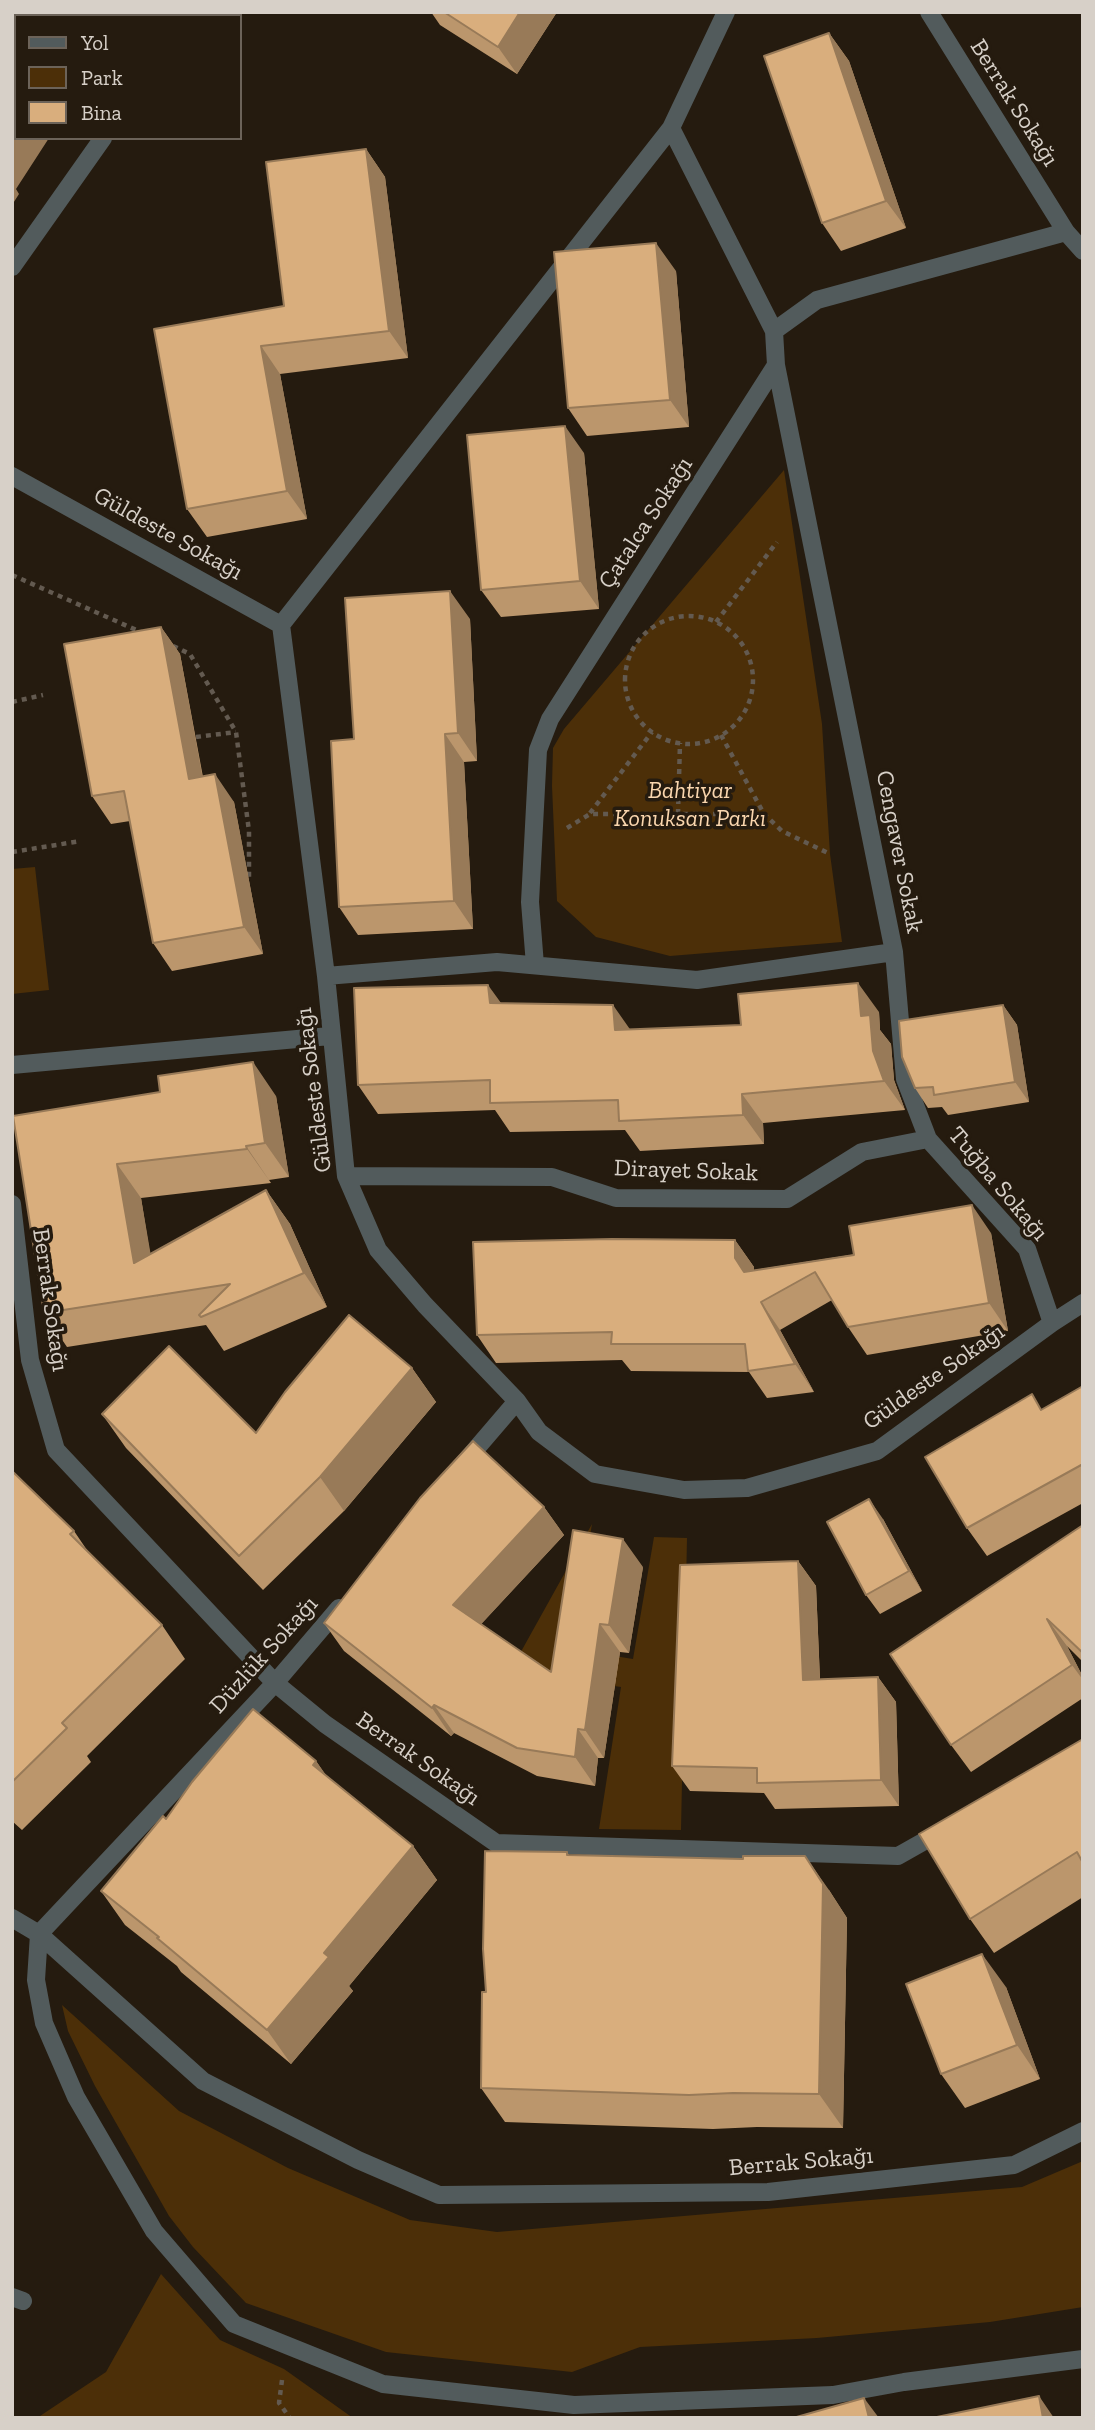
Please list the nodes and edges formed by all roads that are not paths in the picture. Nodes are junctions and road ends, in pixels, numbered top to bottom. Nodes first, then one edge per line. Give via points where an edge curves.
1 (726, 12) edge
2 (929, 12) edge
3 (671, 128) junction
4 (102, 140) edge
5 (1066, 232) junction
6 (1083, 251) edge
7 (12, 267) edge
8 (774, 331) junction
9 (776, 365) junction
10 (12, 476) edge
11 (281, 625) junction
12 (894, 952) junction
13 (535, 965) junction
14 (326, 976) junction
15 (330, 1036) junction
16 (12, 1065) edge
17 (928, 1139) junction
18 (346, 1175) junction
19 (12, 1204) edge
20 (1083, 1303) edge
21 (1052, 1322) junction
22 (517, 1401) junction
23 (454, 1474) edge
24 (347, 1599) edge
25 (275, 1683) junction
26 (954, 1824) edge
27 (12, 1919) edge
28 (39, 1934) junction
29 (1083, 2131) edge
30 (1083, 2359) edge

1 - 3 street
2 - 5 street, Berrak Sokağı
3 - 8 street
3 - 11 street
4 - 7 street
5 - 6 street, Berrak Sokağı
5 - 8 street via 817,300
8 - 9 street
9 - 12 street, Cengaver Sokak
9 - 13 street, Çatalca Sokağı via 550,719 538,750 530,902
10 - 11 street, Güldeste Sokağı
11 - 14 street, Güldeste Sokağı
12 - 13 street, Cengaver Sokak via 697,980
12 - 17 street, Tuğba Sokağı via 905,1079
13 - 14 street, Cengaver Sokak via 497,962
14 - 15 street, Güldeste Sokağı
15 - 16 street
15 - 18 street, Güldeste Sokağı
17 - 18 street, Dirayet Sokak via 862,1152 787,1199 616,1198 552,1177
17 - 21 street, Tuğba Sokağı via 1027,1248
18 - 22 street, Güldeste Sokağı via 378,1250
19 - 25 street, Berrak Sokağı via 30,1360 56,1450
20 - 21 street, Güldeste Sokağı
21 - 22 street, Güldeste Sokağı via 877,1451 747,1488 684,1490 595,1474 538,1433
22 - 23 street
24 - 25 street, Düzlük Sokağı
25 - 26 street, Berrak Sokağı via 325,1724 496,1843 898,1856
25 - 28 street, Düzlük Sokağı
27 - 28 street, Berrak Sokağı
28 - 29 street, Berrak Sokağı via 203,2081 358,2160 439,2195 768,2192 1014,2165
28 - 30 street via 37,1980 44,2023 76,2096 154,2231 234,2324 383,2384 574,2405 833,2395

